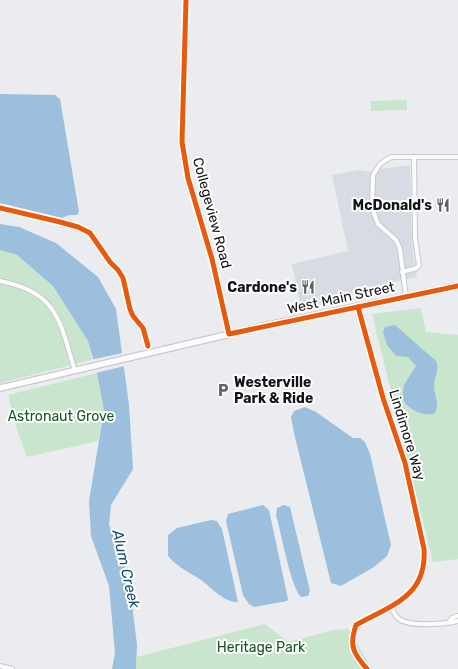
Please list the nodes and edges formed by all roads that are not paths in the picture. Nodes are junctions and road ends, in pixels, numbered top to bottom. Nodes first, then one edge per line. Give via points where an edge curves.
1 (186, 0) edge
2 (414, 157) junction
3 (458, 157) edge
4 (402, 272) junction
5 (0, 281) edge
6 (458, 286) edge
7 (406, 297) junction
8 (358, 307) junction
9 (229, 334) junction
10 (75, 371) junction
11 (0, 388) edge
12 (390, 606) junction
13 (458, 616) edge
14 (458, 621) edge
15 (448, 622) junction
16 (0, 666) edge
17 (12, 669) edge
18 (367, 669) edge

1 - 9 street, Collegeview Road via 182,142 188,178 212,259
2 - 3 street
2 - 4 street via 415,238 419,265 417,268
2 - 4 street via 390,157 380,164 373,175 372,208 378,224 396,240 400,249
4 - 7 street
5 - 10 street via 34,292 48,303 65,334
6 - 7 main road, West Main Street
7 - 8 main road, West Main Street
8 - 9 main road, West Main Street
8 - 12 street, Lindimore Way via 383,398 405,463 424,550 425,563 418,584 408,595
9 - 10 main road, West Main Street
10 - 11 main road, West Main Street
12 - 15 street via 403,621 426,624
12 - 18 street, Lindimore Way via 356,625 352,636 353,649 355,656
13 - 15 street
14 - 15 street
16 - 17 street

